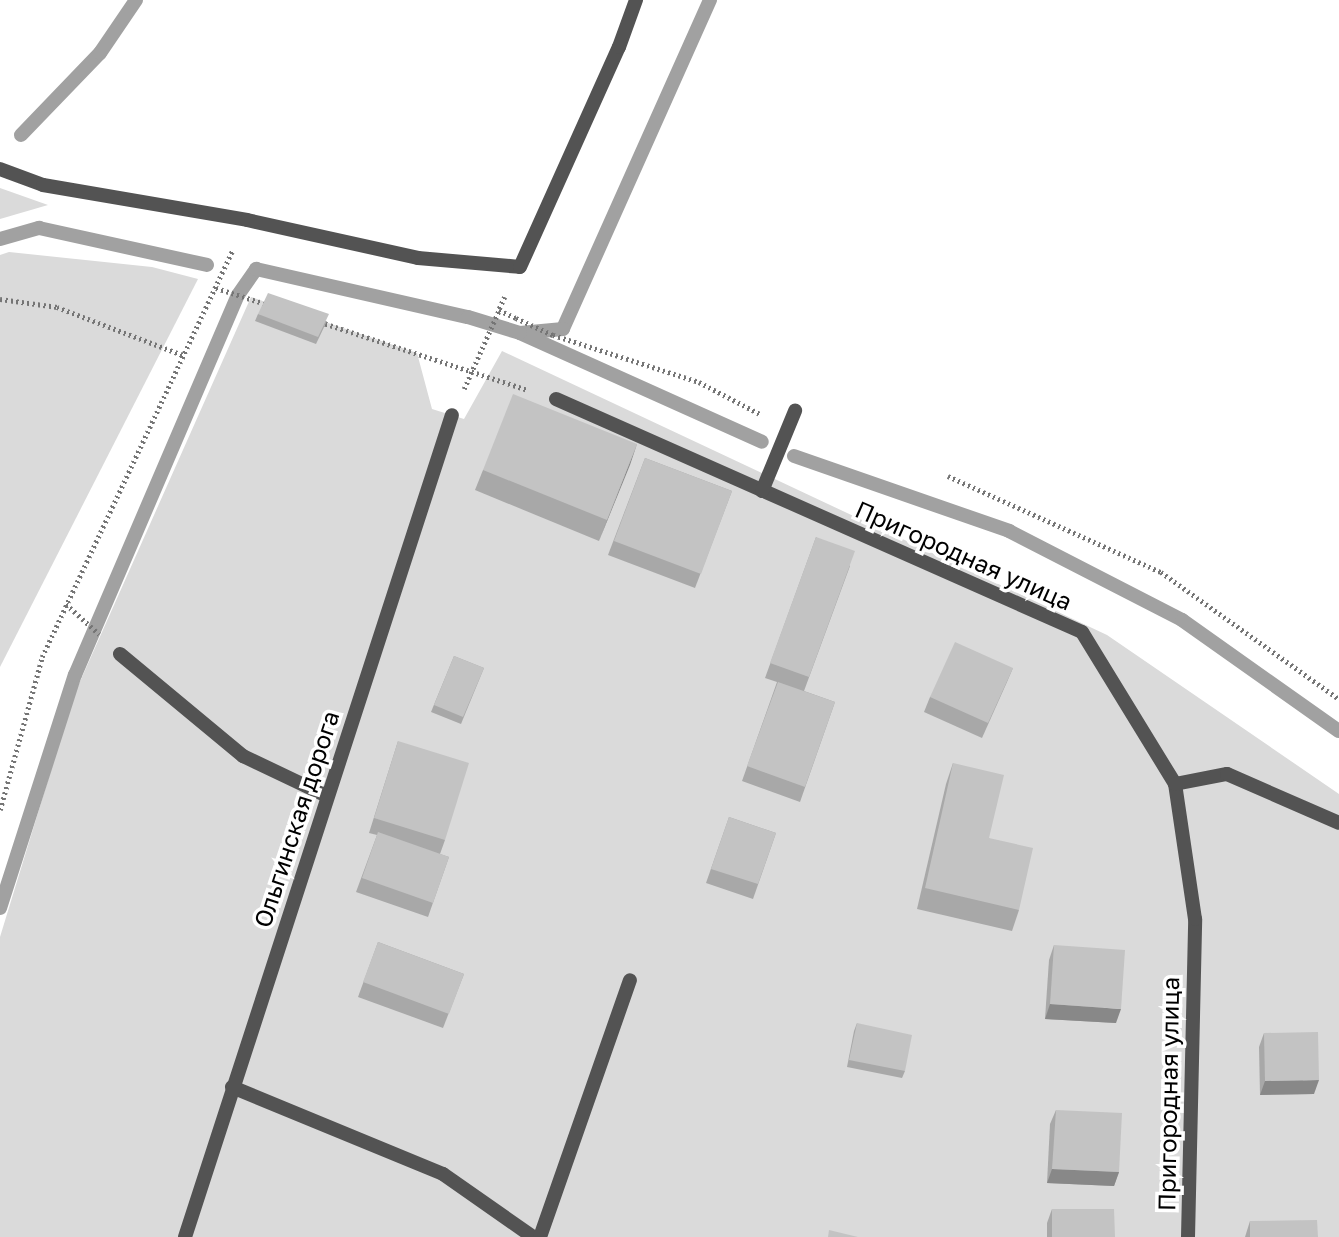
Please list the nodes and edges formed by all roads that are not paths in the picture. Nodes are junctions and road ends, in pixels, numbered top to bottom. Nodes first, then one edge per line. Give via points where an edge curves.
1 (636, 0) edge
2 (0, 169) edge
3 (556, 399) road end
4 (795, 411) dead end
5 (452, 415) road end
6 (762, 491) junction
7 (120, 654) road end
8 (1175, 784) junction
9 (327, 796) junction
10 (1339, 823) edge
11 (629, 980) dead end
12 (232, 1087) junction
13 (185, 1237) edge
14 (533, 1237) edge
15 (540, 1237) edge
16 (1188, 1237) edge

1 - 2 street via 620,47 520,267 418,258 247,220 43,186
3 - 6 street, Пригородная улица
4 - 6 street
5 - 9 street, Ольгинская дорога
6 - 8 street, Пригородная улица via 1082,632
7 - 9 street via 243,756
8 - 10 street via 1227,774
8 - 16 street, Пригородная улица via 1195,919
9 - 12 street, Ольгинская дорога
11 - 15 street
12 - 13 street, Ольгинская дорога
12 - 14 street via 443,1174

